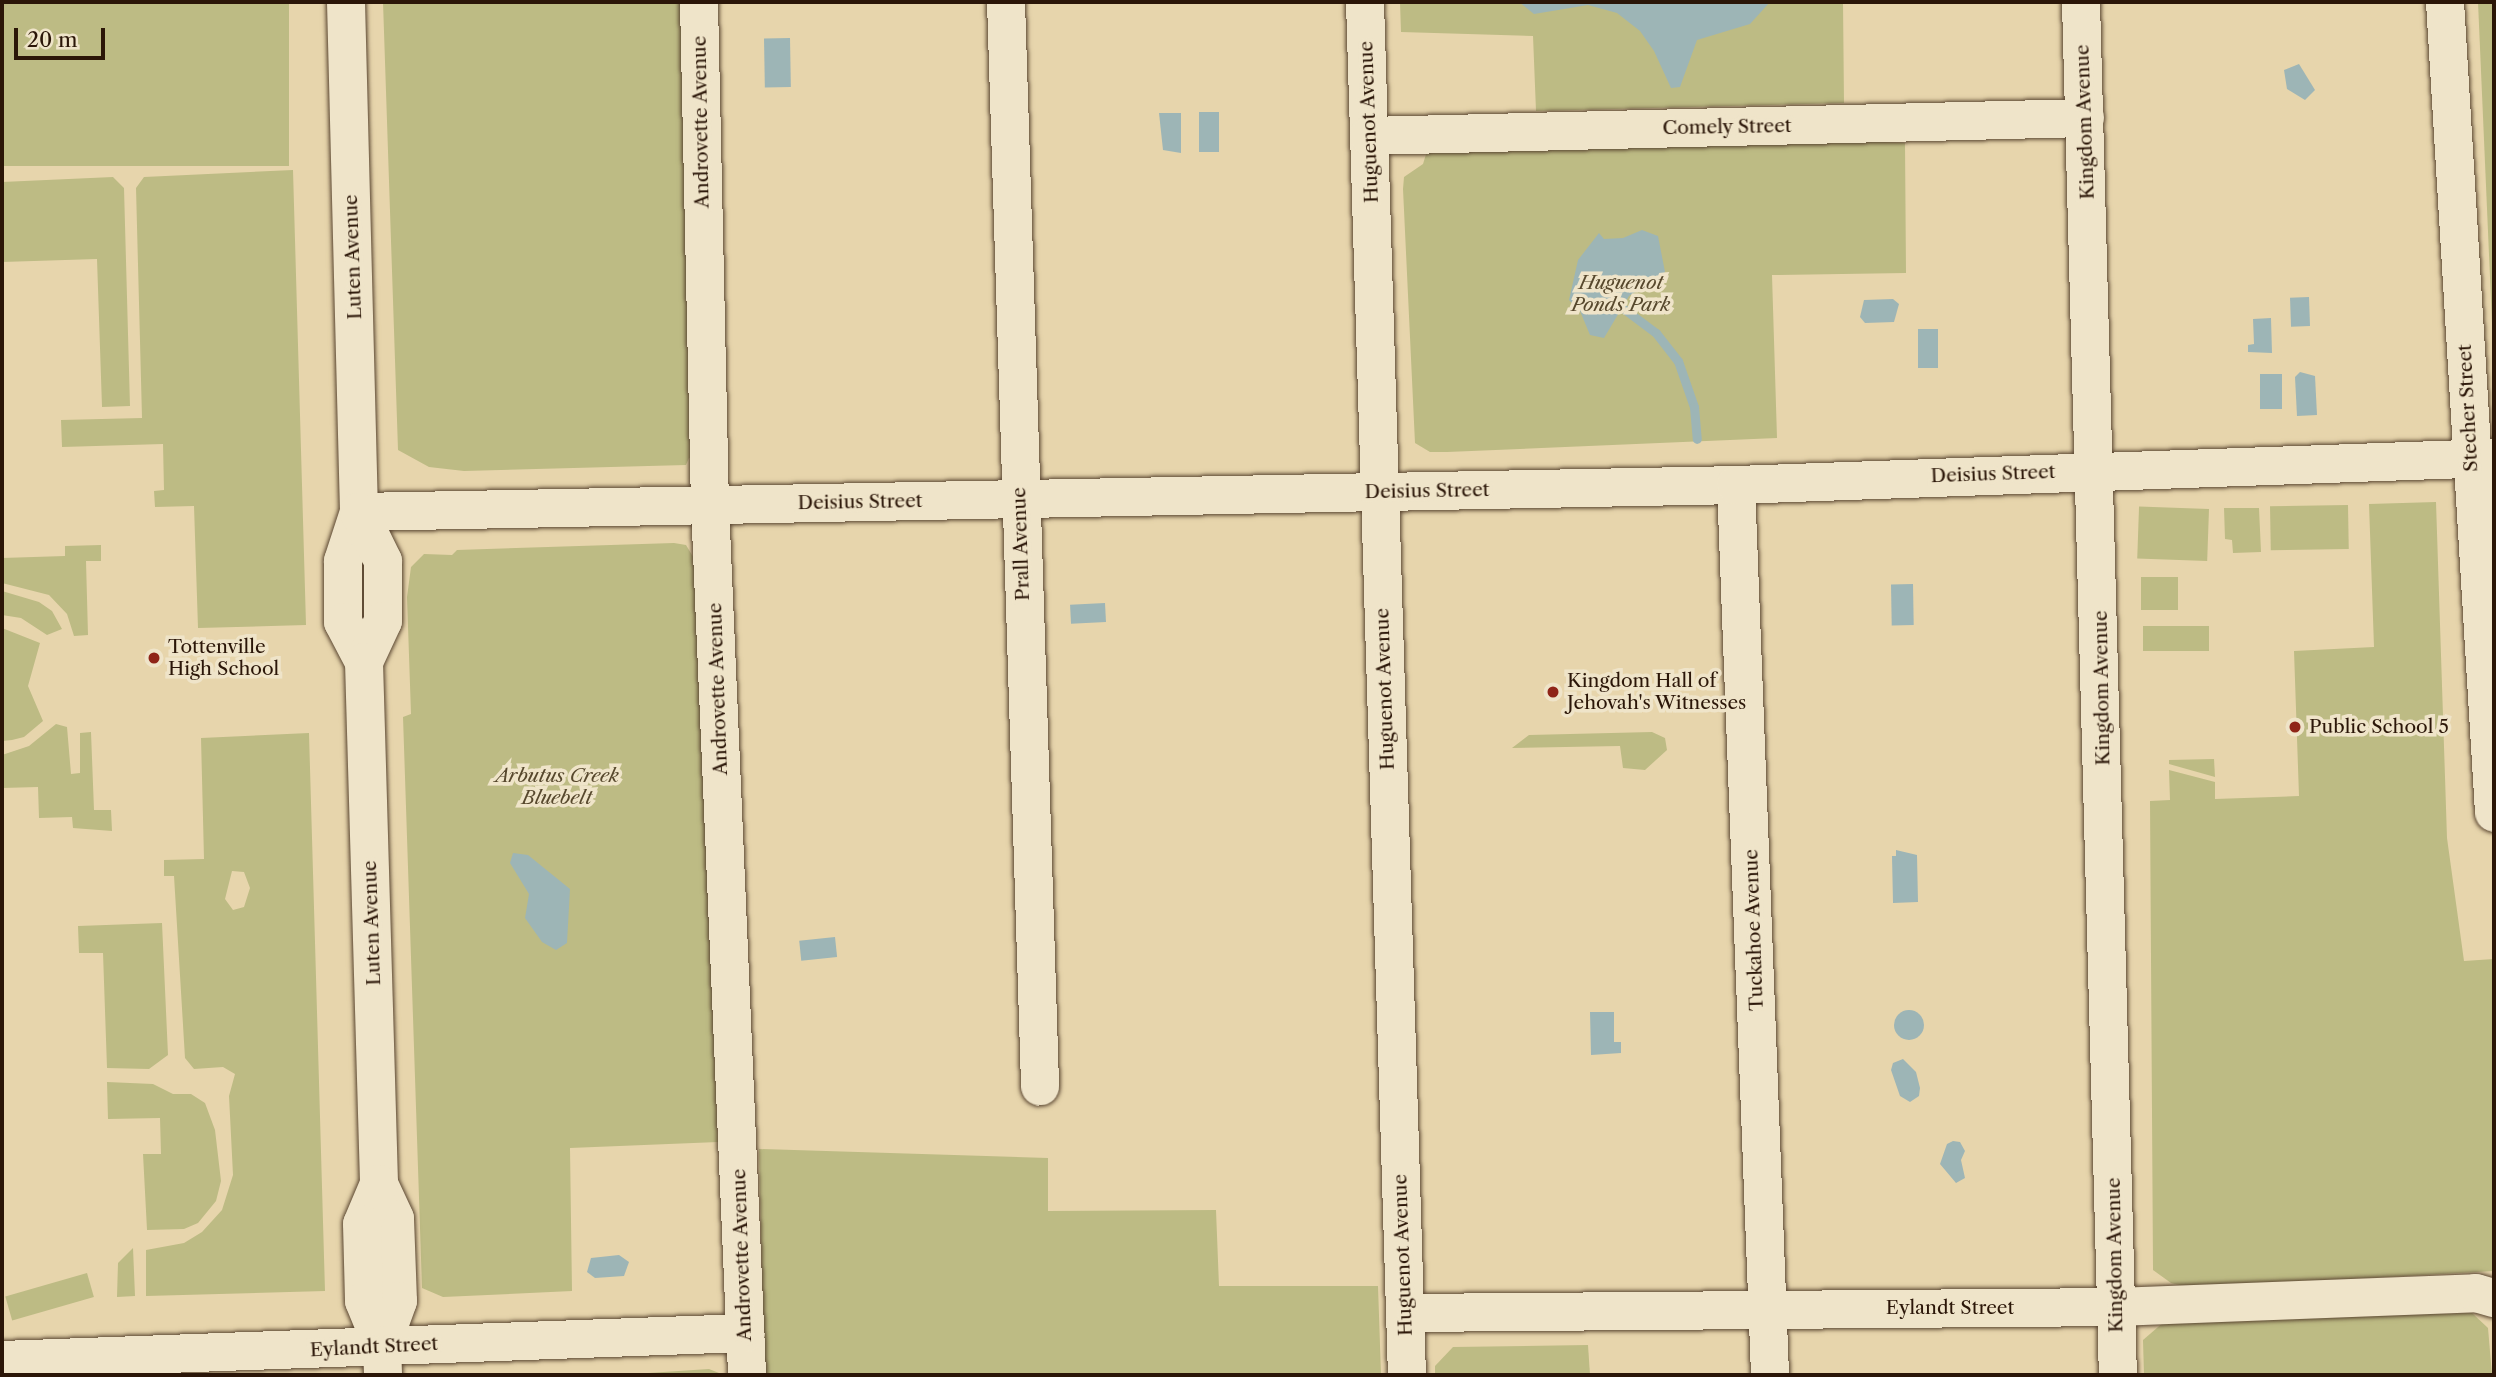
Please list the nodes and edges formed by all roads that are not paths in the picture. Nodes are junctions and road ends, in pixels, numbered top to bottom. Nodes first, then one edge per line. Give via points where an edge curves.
1 (346, 2) edge
2 (699, 2) edge
3 (1006, 2) edge
4 (1365, 2) edge
5 (2081, 2) edge
6 (2445, 2) edge
7 (2085, 118) junction
8 (1369, 136) junction
9 (2482, 458) edge
10 (2097, 470) junction
11 (1736, 485) junction
12 (1379, 492) junction
13 (1020, 498) junction
14 (710, 505) junction
15 (359, 512) junction
16 (2494, 813) edge
17 (1040, 1086) dead end
18 (2494, 1298) edge
19 (2116, 1307) junction
20 (1769, 1308) junction
21 (1405, 1313) junction
22 (746, 1333) junction
23 (2, 1360) edge
24 (382, 1360) edge
25 (747, 1375) edge
26 (1406, 1375) edge
27 (1770, 1375) edge
28 (2118, 1375) edge

1 - 15 street, Luten Avenue
2 - 14 street, Androvette Avenue
3 - 13 street, Prall Avenue
4 - 8 street, Huguenot Avenue
5 - 7 street, Kingdom Avenue
6 - 9 street, Stecher Street
7 - 8 street, Comely Street
7 - 10 street, Kingdom Avenue
8 - 12 street, Huguenot Avenue
9 - 10 street, Deisius Street
9 - 16 street, Stecher Street
10 - 11 street, Deisius Street
10 - 19 street, Kingdom Avenue
11 - 12 street, Deisius Street
11 - 20 street, Tuckahoe Avenue
12 - 13 street, Deisius Street
12 - 21 street, Huguenot Avenue
13 - 14 street, Deisius Street
13 - 17 street, Prall Avenue
14 - 15 street, Deisius Street
14 - 22 street, Androvette Avenue
15 - 24 street, Luten Avenue via 383,561 383,621 364,662 379,1184 362,1224 364,1301
18 - 19 street, Eylandt Street via 2476,1293
19 - 20 street, Eylandt Street
19 - 28 street, Kingdom Avenue
20 - 21 street, Eylandt Street
20 - 27 street, Tuckahoe Avenue
21 - 26 street, Huguenot Avenue
22 - 24 street, Eylandt Street
22 - 25 street, Androvette Avenue
23 - 24 street, Eylandt Street

